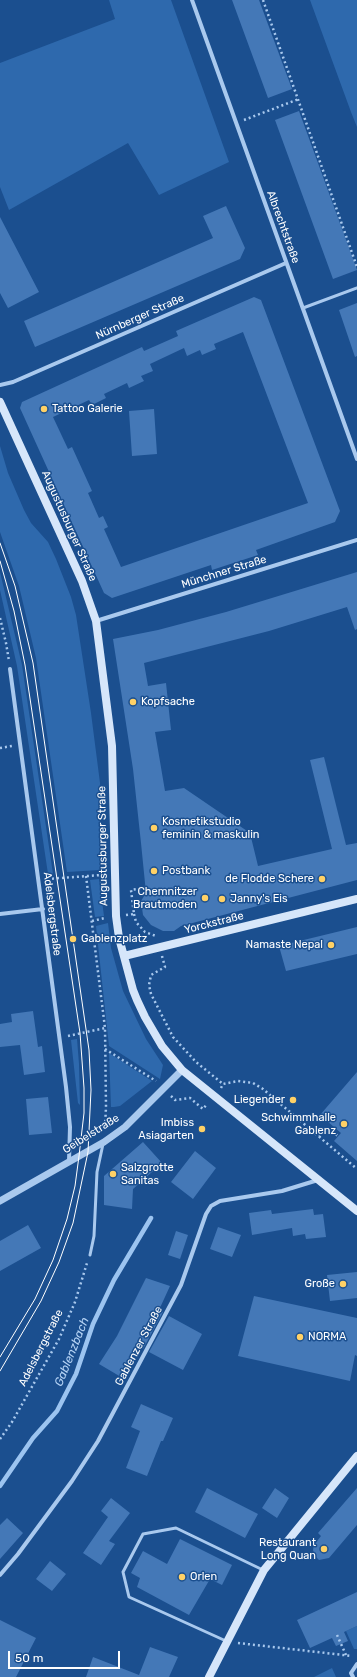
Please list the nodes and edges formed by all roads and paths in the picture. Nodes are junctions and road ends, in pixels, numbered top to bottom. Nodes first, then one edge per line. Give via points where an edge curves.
1 (192, 0) edge
2 (263, 0) edge
3 (299, 99) junction
4 (236, 123) junction
5 (286, 263) junction
6 (357, 267) edge
7 (357, 288) edge
8 (303, 308) junction
9 (0, 385) edge
10 (0, 402) edge
11 (357, 459) edge
12 (357, 540) edge
13 (0, 618) edge
14 (96, 621) junction
15 (10, 669) joint
16 (86, 876) junction
17 (39, 880) junction
18 (145, 888) dead end
19 (136, 889) dead end
20 (103, 896) dead end
21 (357, 899) edge
22 (43, 909) junction
23 (105, 911) dead end
24 (0, 914) edge
25 (134, 914) dead end
26 (106, 918) dead end
27 (188, 925) dead end
28 (183, 930) dead end
29 (160, 947) junction
30 (124, 956) junction
31 (104, 1028) junction
32 (75, 1034) dead end
33 (105, 1049) junction
34 (182, 1070) junction
35 (223, 1084) junction
36 (164, 1088) junction
37 (214, 1096) junction
38 (338, 1136) dead end
39 (319, 1137) junction
40 (104, 1142) junction
41 (69, 1161) junction
42 (357, 1169) edge
43 (318, 1180) junction
44 (0, 1201) edge
45 (357, 1211) edge
46 (90, 1255) joint
47 (0, 1439) edge
48 (357, 1456) edge
49 (264, 1570) junction
50 (0, 1575) edge
51 (337, 1635) dead end
52 (227, 1642) junction
53 (347, 1655) junction
54 (357, 1659) edge
55 (357, 1664) edge
56 (209, 1677) edge
57 (353, 1677) edge

1 - 4 street, Albrechtstraße
2 - 3 path
3 - 4 path
3 - 6 path
4 - 5 street, Albrechtstraße
5 - 8 street, Albrechtstraße
5 - 9 street, Nürnberger Straße via 13,382
7 - 8 lane
8 - 11 street, Albrechtstraße
10 - 14 main road, Augustusburger Straße via 82,581
12 - 14 street, Münchner Straße
13 - 15 path
14 - 30 main road, Augustusburger Straße via 112,746 116,916
15 - 17 street, Adelsbergstraße
16 - 17 path
16 - 20 path via 101,875
16 - 31 path
17 - 22 street, Adelsbergstraße
18 - 19 path
21 - 29 main road, Yorckstraße
22 - 24 street
22 - 41 street, Adelsbergstraße via 66,1087 70,1127
23 - 26 path
25 - 29 path via 136,922 145,932 158,936
27 - 28 path via 189,928
29 - 30 main road, Yorckstraße
29 - 35 path via 165,967 151,976 151,994 173,1037 196,1062
30 - 34 main road, Augustusburger Straße via 133,990 145,1017 162,1046
31 - 32 path
31 - 33 path
33 - 36 path via 153,1078
33 - 40 path
34 - 36 street, Geibelstraße
34 - 37 main road, Augustusburger Straße
35 - 37 path
35 - 39 path via 238,1081 253,1083
36 - 37 path via 175,1100 190,1098 203,1109
36 - 40 street, Geibelstraße via 125,1127
37 - 43 main road, Augustusburger Straße
38 - 39 path via 331,1131 324,1131
39 - 42 path
40 - 41 street, Geibelstraße
40 - 46 lane via 97,1172 94,1236
41 - 44 street, Geibelstraße
43 - 45 main road, Augustusburger Straße
43 - 50 street, Gablenzer Straße via 282,1191 220,1201 211,1206 181,1285 98,1441 72,1481
46 - 47 path, Adelsbergstraße via 58,1339
48 - 49 main road
49 - 52 main road
49 - 52 lane via 176,1528 144,1534 123,1572 130,1597
51 - 53 path
52 - 53 path
52 - 56 main road
53 - 54 path
55 - 57 street via 351,1673

